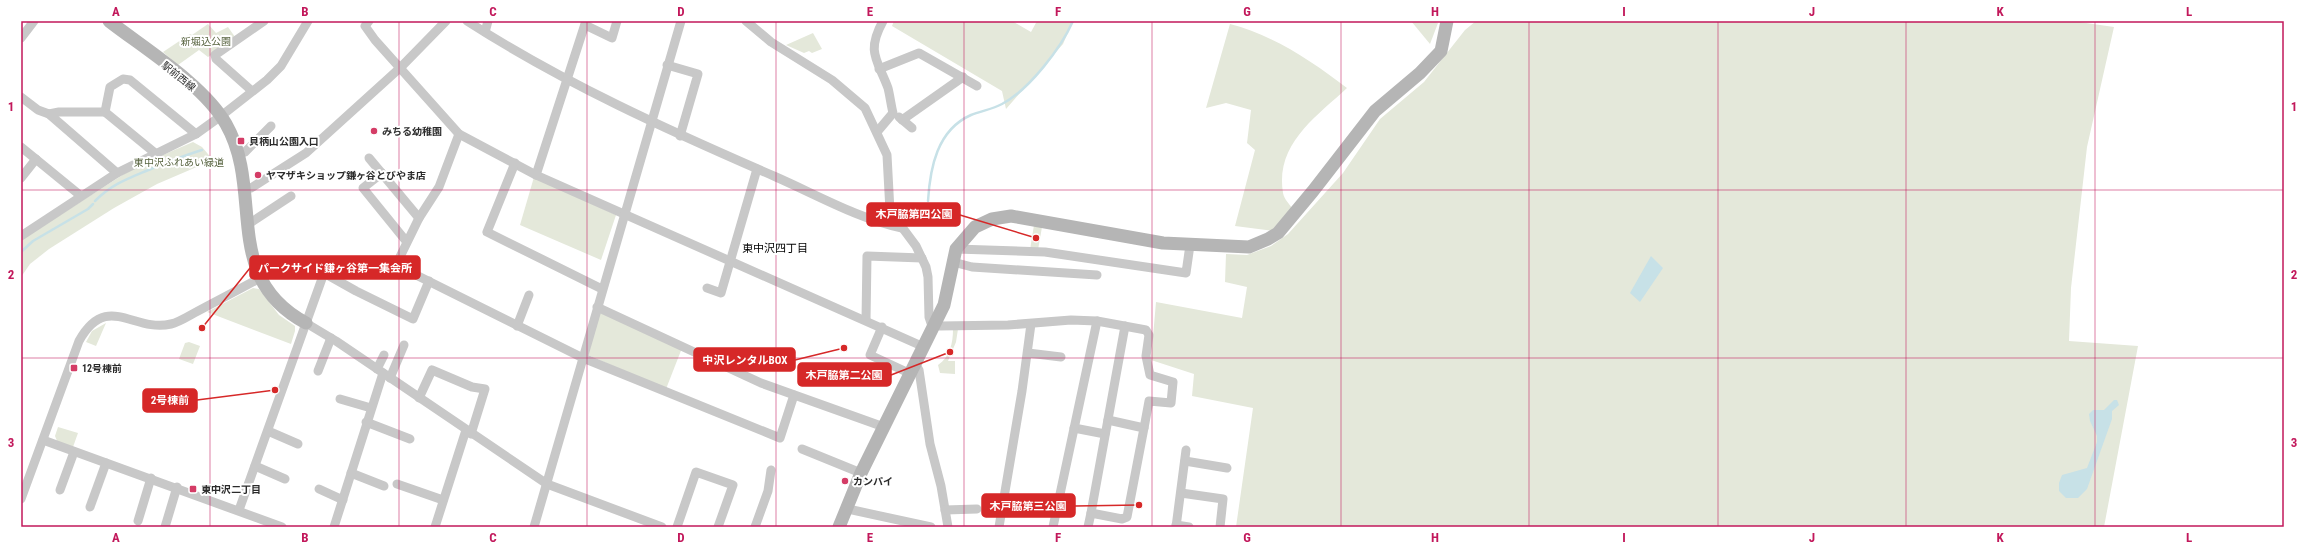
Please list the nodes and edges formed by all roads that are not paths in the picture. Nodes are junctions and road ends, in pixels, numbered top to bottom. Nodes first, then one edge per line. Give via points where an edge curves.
1 (34, 21) edge
2 (109, 21) edge
3 (264, 21) edge
4 (308, 21) edge
5 (369, 21) edge
6 (446, 21) edge
7 (467, 21) edge
8 (488, 21) edge
9 (617, 21) edge
10 (680, 21) edge
11 (746, 21) edge
12 (883, 21) edge
13 (1447, 21) edge
14 (586, 23) edge
15 (485, 32) junction
16 (21, 38) edge
17 (668, 65) junction
18 (401, 67) junction
19 (879, 69) junction
20 (963, 76) junction
21 (567, 79) junction
22 (977, 86) dead end
23 (252, 91) junction
24 (21, 97) edge
25 (105, 112) junction
26 (893, 113) junction
27 (49, 114) junction
28 (221, 116) junction
29 (902, 120) junction
30 (651, 123) junction
31 (271, 126) dead end
32 (912, 128) dead end
33 (877, 132) junction
34 (196, 134) junction
35 (459, 134) junction
36 (680, 136) junction
37 (21, 147) edge
38 (237, 149) junction
39 (155, 153) junction
40 (369, 158) dead end
41 (36, 159) junction
42 (515, 163) junction
43 (757, 169) junction
44 (117, 172) junction
45 (382, 173) junction
46 (536, 174) junction
47 (21, 178) edge
48 (245, 189) junction
49 (81, 196) junction
50 (291, 196) dead end
51 (625, 214) junction
52 (419, 218) junction
53 (247, 225) junction
54 (902, 228) junction
55 (21, 236) edge
56 (406, 242) junction
57 (1190, 245) junction
58 (956, 249) junction
59 (922, 258) junction
60 (730, 260) junction
61 (952, 262) junction
62 (1097, 275) dead end
63 (260, 278) junction
64 (429, 281) junction
65 (707, 288) dead end
66 (602, 289) junction
67 (529, 295) dead end
68 (597, 307) junction
69 (866, 320) junction
70 (1097, 321) junction
71 (306, 323) junction
72 (934, 324) junction
73 (1030, 324) junction
74 (517, 326) junction
75 (1125, 326) junction
76 (882, 327) junction
77 (331, 338) junction
78 (404, 345) dead end
79 (924, 347) junction
80 (1028, 353) junction
81 (384, 355) dead end
82 (1061, 357) dead end
83 (583, 358) junction
84 (913, 369) junction
85 (318, 371) dead end
86 (383, 373) junction
87 (794, 396) junction
88 (419, 398) junction
89 (340, 399) dead end
90 (371, 408) junction
91 (1108, 420) junction
92 (366, 422) junction
93 (884, 427) junction
94 (1074, 428) junction
95 (1144, 428) junction
96 (268, 431) junction
97 (469, 432) junction
98 (1105, 434) junction
99 (43, 440) junction
100 (410, 440) dead end
101 (298, 444) dead end
102 (802, 449) dead end
103 (1186, 450) dead end
104 (74, 452) junction
105 (1184, 461) junction
106 (106, 463) junction
107 (255, 466) junction
108 (1227, 468) dead end
109 (771, 470) dead end
110 (861, 472) junction
111 (351, 473) junction
112 (151, 478) junction
113 (285, 479) dead end
114 (398, 484) dead end
115 (547, 484) junction
116 (384, 486) dead end
117 (177, 487) junction
118 (60, 490) dead end
119 (319, 490) dead end
120 (1181, 493) junction
121 (21, 499) edge
122 (343, 500) junction
123 (444, 500) junction
124 (90, 507) dead end
125 (848, 509) junction
126 (977, 509) dead end
127 (239, 510) junction
128 (945, 510) junction
129 (1091, 513) junction
130 (635, 518) junction
131 (138, 521) dead end
132 (1121, 523) edge
133 (1176, 526) edge
134 (165, 527) edge
135 (282, 527) edge
136 (334, 527) edge
137 (435, 527) edge
138 (534, 527) edge
139 (632, 527) edge
140 (662, 527) edge
141 (677, 527) edge
142 (718, 527) edge
143 (755, 527) edge
144 (840, 527) edge
145 (931, 527) edge
146 (948, 527) edge
147 (998, 527) edge
148 (1053, 527) edge
149 (1088, 527) edge
150 (1188, 527) edge
151 (1220, 527) edge

1 - 16 street
2 - 28 street, 駅前西線 via 193,86
3 - 23 street via 215,55 216,60
4 - 23 street via 281,66
5 - 18 street via 365,26
6 - 18 street
7 - 15 street
8 - 15 street
9 - 14 street via 612,38
10 - 17 street
11 - 33 street via 771,42 805,62 855,98 865,108
12 - 19 street via 874,41 874,57
13 - 57 street via 1441,51 1420,74 1375,111 1278,233 1249,247
14 - 21 street
15 - 21 street via 513,51
17 - 30 street
17 - 36 street via 698,74
18 - 35 street
18 - 48 street via 306,153 251,188
19 - 20 street via 919,53
19 - 26 street via 888,89
20 - 22 street
20 - 29 street
21 - 30 street
21 - 46 street
23 - 28 street
24 - 27 street via 38,110
25 - 27 street
25 - 34 street via 110,87 123,79 130,80
25 - 39 street
26 - 29 street
26 - 33 street
27 - 44 street
28 - 34 street
28 - 38 street, 駅前西線
29 - 32 street
30 - 36 street
30 - 51 street
31 - 38 street via 245,152
33 - 54 street via 887,155 890,211
34 - 39 street
35 - 42 street
35 - 52 street via 439,187
36 - 43 street
37 - 41 street
38 - 48 street, 駅前西線
39 - 44 street
40 - 45 street
41 - 47 street
41 - 49 street
42 - 46 street
42 - 66 street via 487,232
43 - 54 street via 848,209
43 - 60 street
44 - 49 street
45 - 52 street
45 - 56 street via 363,188
46 - 51 street
48 - 53 street, 駅前西線
49 - 55 street
50 - 53 street
51 - 60 street
51 - 66 street
52 - 56 street
53 - 63 street, 駅前西線 via 252,258
54 - 59 street
56 - 64 street via 396,265
57 - 58 street via 1002,216 975,227
57 - 58 street via 1186,273 1045,252
58 - 61 street
59 - 69 street via 867,256
59 - 72 street via 928,277 929,321
60 - 65 street via 721,293
60 - 69 street
61 - 62 street via 972,267
61 - 72 street via 944,305
63 - 71 street, 駅前西線 via 287,312
63 - 99 street via 171,324 146,324 119,315 93,322 80,340
64 - 71 street via 414,319 324,273
64 - 74 street
66 - 68 street
67 - 74 street
68 - 83 street
68 - 87 street
69 - 76 street
70 - 73 street via 1071,320
70 - 75 street
70 - 94 street
71 - 77 street
71 - 96 street
72 - 73 street
72 - 79 street
73 - 80 street
74 - 83 street
75 - 91 street
75 - 95 street via 1146,330 1149,335 1146,356 1150,375 1173,382 1171,403 1149,401
76 - 79 street
76 - 84 street via 870,355
77 - 85 street
77 - 86 street
78 - 86 street
79 - 84 street
80 - 82 street
80 - 147 street
81 - 86 street
83 - 87 street via 780,438
83 - 115 street
84 - 93 street
84 - 128 street via 919,370 930,444
86 - 88 street
86 - 90 street
87 - 93 street
88 - 97 street
88 - 97 street via 432,370 472,387 485,389
89 - 90 street
90 - 92 street
91 - 95 street
91 - 98 street
92 - 100 street
92 - 111 street
93 - 110 street
94 - 98 street
94 - 148 street
95 - 132 street via 1127,517
96 - 101 street
96 - 107 street
97 - 115 street
97 - 123 street
98 - 129 street
99 - 104 street
99 - 121 street
102 - 110 street
103 - 105 street
104 - 106 street
104 - 118 street
105 - 108 street
105 - 120 street
106 - 112 street
106 - 124 street
107 - 113 street
107 - 127 street
109 - 143 street via 768,491
110 - 125 street
111 - 116 street
111 - 122 street
112 - 117 street
112 - 131 street
114 - 123 street
115 - 130 street
115 - 138 street
117 - 127 street
117 - 134 street
119 - 122 street
120 - 133 street
120 - 151 street via 1223,499
122 - 136 street
123 - 137 street
125 - 144 street
125 - 145 street
126 - 128 street
127 - 135 street
128 - 146 street
129 - 132 street
129 - 149 street
130 - 139 street
130 - 140 street
133 - 150 street
141 - 142 street via 696,472 733,485

